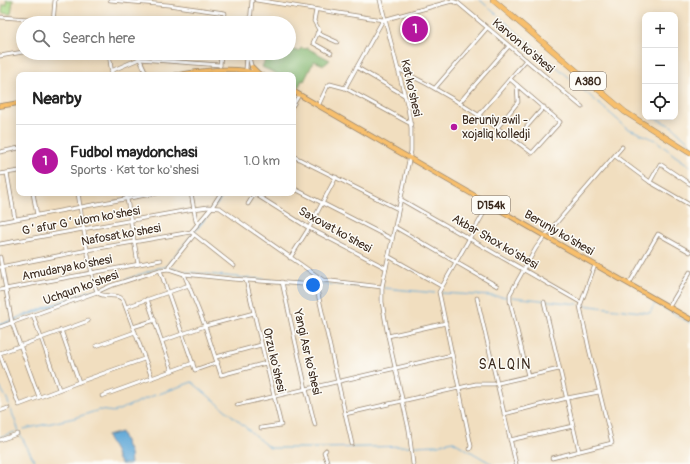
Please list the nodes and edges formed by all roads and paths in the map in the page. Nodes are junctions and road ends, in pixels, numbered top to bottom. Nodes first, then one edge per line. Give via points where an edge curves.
1 (55, 0) edge
2 (110, 0) edge
3 (252, 0) edge
4 (256, 0) edge
5 (380, 0) edge
6 (452, 0) edge
7 (493, 0) edge
8 (316, 10) junction
9 (54, 16) edge
10 (225, 16) edge
11 (251, 16) edge
12 (0, 17) edge
13 (16, 19) edge
14 (384, 20) junction
15 (487, 28) junction
16 (317, 33) junction
17 (337, 42) dead end
18 (509, 46) junction
19 (16, 53) edge
20 (331, 53) dead end
21 (0, 56) edge
22 (109, 60) edge
23 (137, 60) edge
24 (140, 60) edge
25 (148, 60) edge
26 (221, 60) edge
27 (247, 60) edge
28 (250, 60) edge
29 (526, 60) junction
30 (246, 67) junction
31 (252, 67) junction
32 (356, 67) junction
33 (220, 68) junction
34 (398, 69) junction
35 (111, 71) joint
36 (240, 71) junction
37 (146, 72) edge
38 (195, 72) edge
39 (249, 72) junction
40 (258, 72) edge
41 (510, 79) junction
42 (517, 84) junction
43 (345, 88) junction
44 (434, 88) junction
45 (296, 93) edge
46 (299, 95) junction
47 (404, 95) junction
48 (296, 100) edge
49 (16, 103) edge
50 (459, 103) junction
51 (0, 106) edge
52 (318, 106) junction
53 (544, 107) junction
54 (582, 107) dead end
55 (479, 115) junction
56 (411, 124) junction
57 (496, 128) junction
58 (515, 140) junction
59 (622, 147) dead end
60 (16, 149) edge
61 (0, 152) edge
62 (690, 153) edge
63 (615, 156) junction
64 (296, 157) edge
65 (409, 158) junction
66 (16, 172) edge
67 (7, 173) junction
68 (0, 174) edge
69 (336, 177) junction
70 (650, 182) junction
71 (690, 184) edge
72 (296, 190) edge
73 (34, 196) edge
74 (78, 196) edge
75 (127, 196) edge
76 (142, 196) edge
77 (192, 196) edge
78 (219, 196) edge
79 (254, 196) edge
80 (258, 196) edge
81 (128, 199) junction
82 (400, 199) junction
83 (323, 203) junction
84 (248, 204) dead end
85 (489, 204) junction
86 (690, 205) edge
87 (80, 207) junction
88 (212, 207) junction
89 (194, 209) junction
90 (398, 209) junction
91 (37, 215) junction
92 (15, 219) junction
93 (132, 221) junction
94 (0, 222) edge
95 (198, 224) junction
96 (394, 227) junction
97 (309, 228) junction
98 (84, 229) junction
99 (193, 234) junction
100 (545, 236) junction
101 (470, 238) junction
102 (392, 239) junction
103 (134, 242) junction
104 (0, 244) edge
105 (88, 250) junction
106 (690, 252) edge
107 (388, 256) junction
108 (0, 257) edge
109 (290, 258) junction
110 (161, 260) dead end
111 (456, 262) junction
112 (138, 264) junction
113 (595, 265) junction
114 (234, 266) dead end
115 (1, 267) edge
116 (386, 268) junction
117 (169, 269) junction
118 (524, 269) junction
119 (160, 270) junction
120 (91, 272) junction
121 (690, 272) edge
122 (184, 274) junction
123 (689, 278) edge
124 (246, 280) junction
125 (282, 282) junction
126 (629, 284) junction
127 (189, 285) junction
128 (441, 286) junction
129 (497, 286) dead end
130 (382, 287) junction
131 (6, 289) junction
132 (0, 290) edge
133 (97, 292) junction
134 (168, 292) junction
135 (476, 298) dead end
136 (147, 299) junction
137 (544, 302) dead end
138 (580, 302) junction
139 (126, 307) junction
140 (669, 307) junction
141 (254, 313) junction
142 (33, 315) junction
143 (690, 318) edge
144 (154, 320) junction
145 (88, 321) dead end
146 (12, 323) junction
147 (446, 323) junction
148 (205, 326) junction
149 (0, 327) edge
150 (133, 327) junction
151 (61, 330) junction
152 (134, 332) junction
153 (183, 334) junction
154 (388, 336) junction
155 (41, 338) junction
156 (162, 341) junction
157 (261, 345) junction
158 (20, 346) junction
159 (96, 346) dead end
160 (0, 354) edge
161 (452, 355) junction
162 (216, 357) junction
163 (144, 359) junction
164 (218, 362) junction
165 (193, 363) junction
166 (266, 363) junction
167 (395, 368) junction
168 (559, 369) junction
169 (172, 371) junction
170 (528, 376) junction
171 (152, 378) junction
172 (79, 382) junction
173 (338, 382) junction
174 (497, 383) junction
175 (58, 389) junction
176 (306, 389) junction
177 (460, 389) junction
178 (599, 392) junction
179 (102, 396) dead end
180 (273, 396) junction
181 (39, 397) junction
182 (567, 398) junction
183 (403, 401) junction
184 (237, 405) dead end
185 (8, 408) dead end
186 (0, 411) edge
187 (346, 414) junction
188 (504, 414) junction
189 (316, 425) dead end
190 (573, 426) junction
191 (261, 428) dead end
192 (18, 434) dead end
193 (0, 440) edge
194 (510, 440) junction
195 (352, 444) dead end
196 (470, 449) dead end
197 (326, 450) dead end
198 (579, 451) junction
199 (552, 458) dead end
200 (328, 464) edge
201 (413, 464) edge
202 (516, 464) edge

1 - 9 street
2 - 10 street via 168,5 225,13
3 - 11 street
4 - 8 street
5 - 14 street, Kat ko'shesi
6 - 14 street
6 - 15 street, Karvon ko'shesi
7 - 62 highway, A380 via 619,108
8 - 14 street
8 - 16 street via 314,21 319,30
12 - 13 street
14 - 32 street
14 - 34 street, Kat ko'shesi
15 - 18 street, Karvon ko'shesi
15 - 44 street
16 - 17 street
16 - 20 street via 313,43
18 - 29 street, Karvon ko'shesi
18 - 50 street
19 - 21 street
22 - 35 street
23 - 35 street
24 - 37 street
25 - 33 street
26 - 33 street
27 - 30 street
28 - 31 street
29 - 41 street
29 - 54 street, Karvon ko'shesi
30 - 36 main road
30 - 39 street
31 - 39 street
31 - 40 main road
32 - 43 street
32 - 47 street
33 - 36 main road
33 - 38 main road
34 - 44 street
34 - 47 street, Kat ko'shesi
36 - 39 main road
41 - 42 street
41 - 55 street
42 - 53 street
42 - 57 street via 518,102
43 - 52 street via 330,84
43 - 56 street
44 - 50 street
45 - 46 main road, Beruniy ko'shesi / D154k
46 - 48 street
46 - 52 main road, Beruniy ko'shesi / D154k
47 - 56 street, Kat ko'shesi
49 - 51 main road
50 - 55 street
52 - 65 main road, Beruniy ko'shesi / D154k
53 - 58 street
53 - 58 street via 560,122 532,153
55 - 57 street
56 - 65 street, Kat ko'shesi
57 - 58 street
59 - 63 street
60 - 61 street
63 - 70 street
63 - 100 street
64 - 69 street
65 - 82 street, Kat ko'shesi
65 - 85 main road, Beruniy ko'shesi / D154k
66 - 67 street
67 - 68 street
67 - 92 street
69 - 83 street
69 - 90 street
70 - 71 street via 660,164
70 - 86 street
72 - 83 street
73 - 91 street
74 - 87 street
75 - 81 street
76 - 81 street
77 - 89 street
78 - 88 street
79 - 84 street
80 - 97 street, Saxovat ko'shesi
81 - 87 street
81 - 93 street
82 - 90 street, Kat ko'shesi
82 - 101 street, Akbar Shox ko'shesi
83 - 97 street
83 - 102 street
85 - 100 main road, Beruniy ko'shesi / D154k
85 - 101 street
87 - 91 street
87 - 98 street
88 - 89 street, Gʻafur Gʻulom ko'shesi
88 - 95 street
88 - 109 street via 220,208
89 - 93 street, Gʻafur Gʻulom ko'shesi
89 - 95 street
90 - 96 street, Kat ko'shesi
91 - 92 street
92 - 94 street
93 - 98 street, Gʻafur Gʻulom ko'shesi
93 - 103 street
95 - 99 street
96 - 102 street, Kat ko'shesi
96 - 111 street
97 - 109 street
97 - 116 street, Saxovat ko'shesi
98 - 104 street, Gʻafur Gʻulom ko'shesi
98 - 105 street
99 - 103 street, Nafosat ko'shesi
99 - 114 street
99 - 117 street
100 - 113 main road, Beruniy ko'shesi / D154k
100 - 118 street
101 - 111 street
101 - 118 street, Akbar Shox ko'shesi
102 - 107 street, Kat ko'shesi
103 - 105 street, Nafosat ko'shesi
103 - 112 street
105 - 115 street, Nafosat ko'shesi
105 - 120 street
106 - 126 street via 658,234
107 - 116 street, Kat ko'shesi
107 - 128 street
108 - 115 street
109 - 130 street via 323,280
110 - 112 street, Amudarya ko'shesi
111 - 128 street
111 - 129 street
112 - 120 street, Amudarya ko'shesi
113 - 126 main road, Beruniy ko'shesi / D154k
113 - 138 street
115 - 131 street
116 - 130 street, Kat ko'shesi
117 - 119 street, Uchqun ko'shesi
117 - 122 street
118 - 138 street, Akbar Shox ko'shesi
118 - 170 street via 510,294 510,301
119 - 133 street, Uchqun ko'shesi
119 - 134 street
120 - 131 street, Amudarya ko'shesi
120 - 133 street
121 - 123 street
122 - 124 street
122 - 127 street
123 - 140 street
124 - 125 street
124 - 141 street, Orzu ko'shesi
125 - 173 street via 316,285
125 - 176 street, Yangi Asr ko'shesi
126 - 140 main road, Beruniy ko'shesi / D154k
127 - 134 street
127 - 148 street
128 - 147 street via 439,297
130 - 154 street, Kat ko'shesi
131 - 132 street, Amudarya ko'shesi
131 - 146 street
133 - 139 street via 121,297
133 - 142 street, Uchqun ko'shesi
134 - 136 street
134 - 153 street
135 - 174 street
136 - 139 street
136 - 144 street
137 - 168 street
138 - 178 street
139 - 150 street
140 - 143 main road, Beruniy ko'shesi / D154k
141 - 148 street
141 - 157 street, Orzu ko'shesi
142 - 146 street, Uchqun ko'shesi
142 - 155 street
144 - 150 street
144 - 156 street
145 - 151 street
146 - 149 street, Uchqun ko'shesi
146 - 158 street
147 - 154 street
147 - 161 street
148 - 153 street
148 - 162 street
150 - 152 street
151 - 155 street
151 - 172 street
152 - 159 street
152 - 163 street
153 - 156 street
153 - 165 street
154 - 167 street, Kat ko'shesi
155 - 158 street
155 - 175 street
156 - 169 street
157 - 162 street
157 - 166 street, Orzu ko'shesi
158 - 160 street
158 - 181 street
160 - 181 street via 19,405
161 - 167 street
161 - 177 street
162 - 164 street
163 - 171 street
163 - 172 street
164 - 165 street via 195,370
164 - 166 street via 221,375
165 - 169 street
166 - 180 street, Orzu ko'shesi
167 - 173 street
167 - 183 street, Kat ko'shesi
168 - 170 street
168 - 182 street
169 - 171 street
170 - 174 street
171 - 179 street
172 - 175 street
173 - 176 street
173 - 187 street
174 - 177 street via 476,384
174 - 188 street
175 - 181 street
176 - 180 street
176 - 189 street, Yangi Asr ko'shesi
177 - 183 street
177 - 196 street
178 - 182 street
178 - 198 street via 612,443
180 - 184 street
180 - 191 street, Orzu ko'shesi via 281,425
182 - 188 street
182 - 190 street
183 - 187 street
183 - 201 street, Kat ko'shesi via 412,442
185 - 186 street
187 - 195 street
188 - 194 street
190 - 194 street
190 - 198 street
192 - 193 street
194 - 202 street
197 - 200 street via 324,452
198 - 199 street

